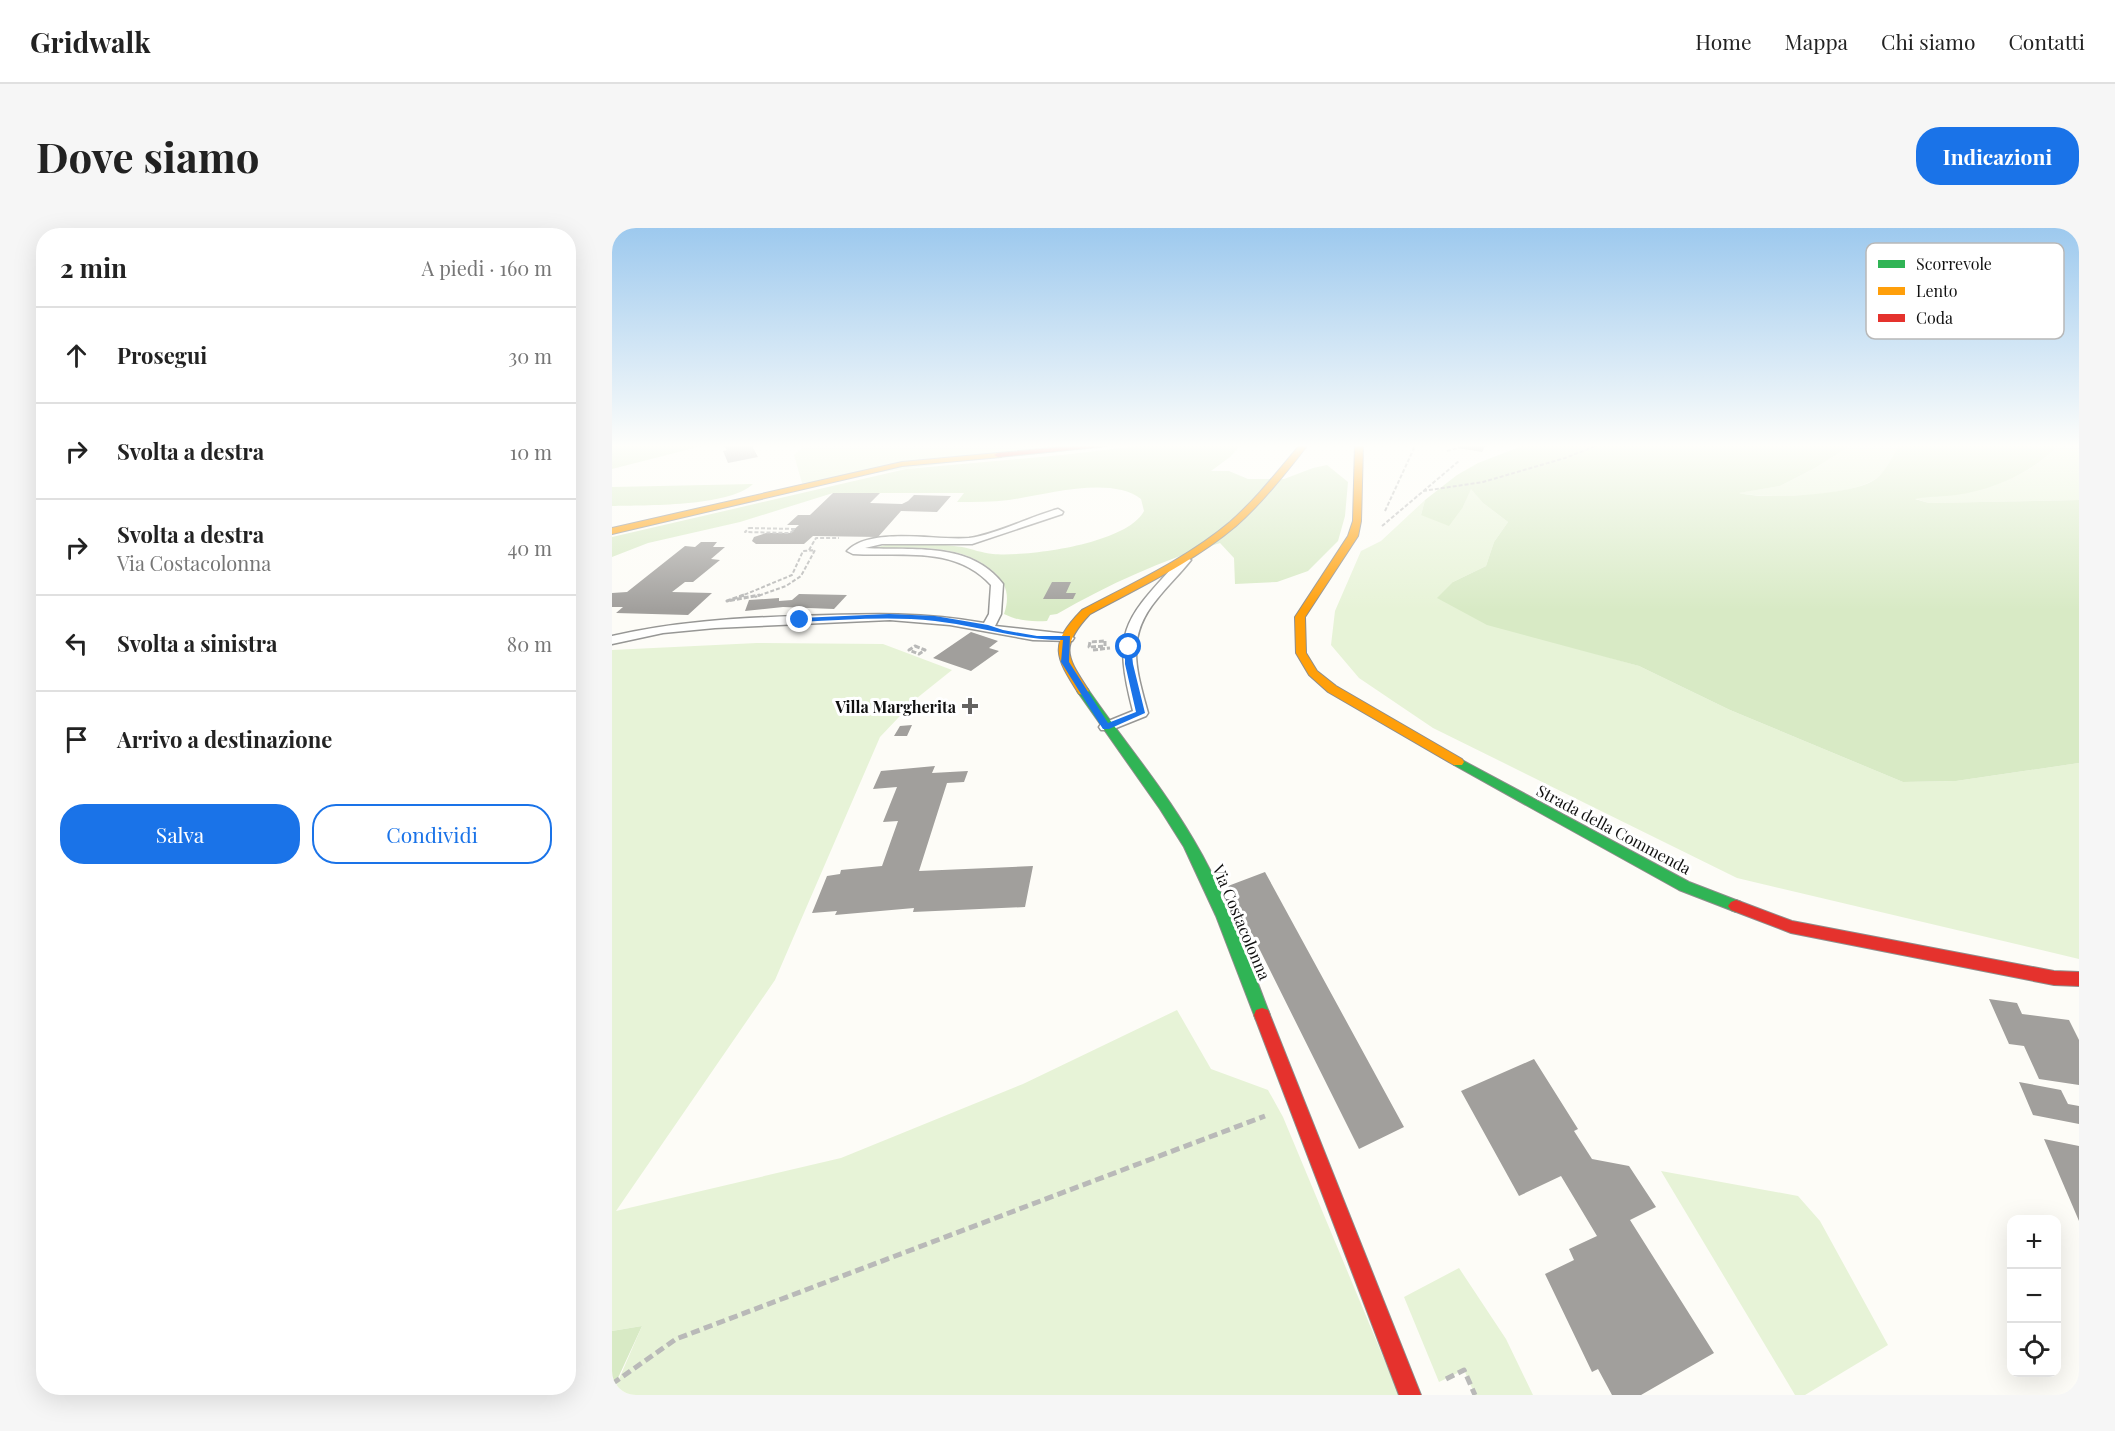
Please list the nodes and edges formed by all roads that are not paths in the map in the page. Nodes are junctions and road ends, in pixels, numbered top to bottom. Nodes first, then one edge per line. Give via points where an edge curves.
1 (746, 500) edge
2 (1255, 500) edge
3 (1358, 500) edge
4 (1058, 512) dead end
5 (612, 531) edge
6 (1189, 556) junction
7 (988, 627) junction
8 (1067, 638) junction
9 (612, 640) edge
10 (1106, 727) junction
11 (2079, 980) edge
12 (1410, 1395) edge

1 - 5 street
2 - 6 street via 1238,519
3 - 11 street, Strada della Commenda via 1353,536 1300,617 1301,653 1313,673 1332,689 1401,731 1695,890 1791,927
4 - 7 lane via 972,542 882,541 866,543 853,551 922,552 980,567 997,584 995,614
6 - 8 street via 1086,612
6 - 10 lane via 1131,627 1129,664 1141,713
7 - 8 lane via 1037,638
7 - 9 lane via 889,616 649,630
8 - 10 street, Via Costacolonna via 1065,662
10 - 12 street, Via Costacolonna via 1176,820 1213,888

